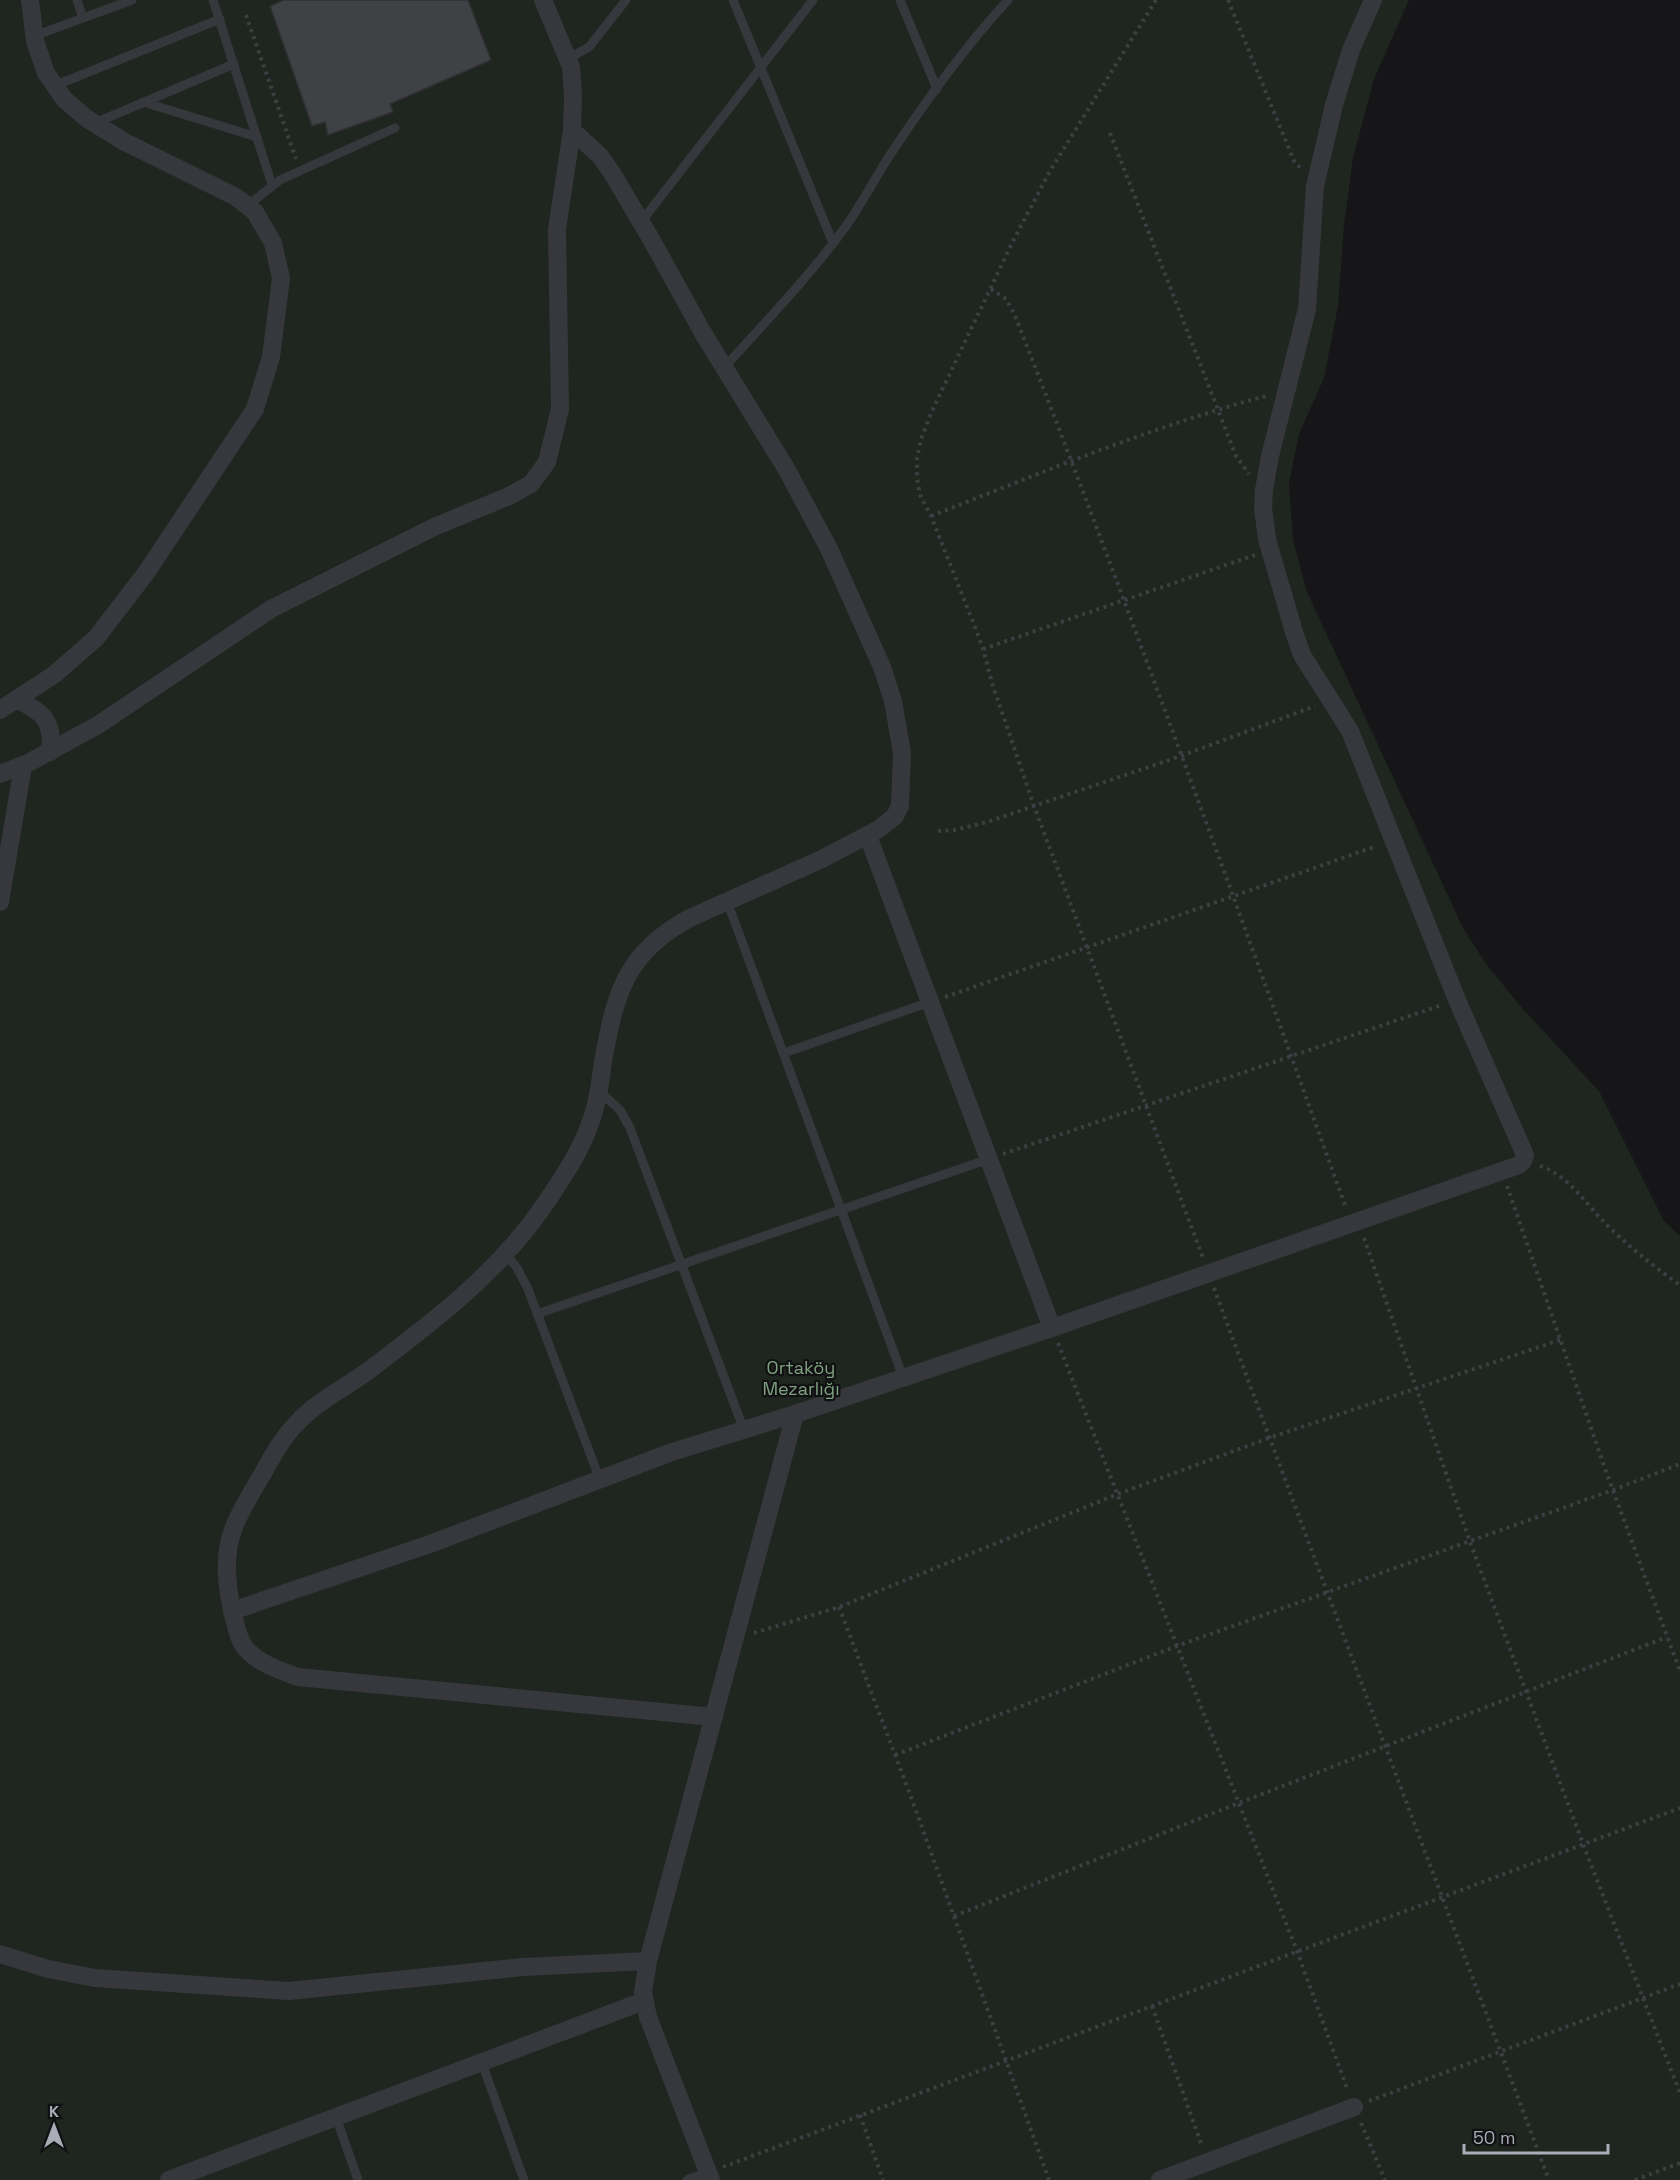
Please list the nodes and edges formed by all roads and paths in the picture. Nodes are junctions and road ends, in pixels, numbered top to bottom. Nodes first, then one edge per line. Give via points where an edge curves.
1 (30, 0) edge
2 (77, 0) edge
3 (131, 0) edge
4 (213, 0) edge
5 (543, 0) edge
6 (626, 0) edge
7 (733, 0) edge
8 (813, 0) edge
9 (900, 0) edge
10 (1008, 0) edge
11 (1156, 0) edge
12 (1228, 0) edge
13 (1373, 0) edge
14 (246, 15) dead end
15 (83, 18) junction
16 (220, 19) junction
17 (34, 36) junction
18 (568, 59) junction
19 (234, 64) junction
20 (761, 66) junction
21 (54, 86) junction
22 (937, 89) junction
23 (143, 102) junction
24 (95, 123) junction
25 (394, 128) dead end
26 (572, 130) junction
27 (1110, 133) dead end
28 (257, 137) junction
29 (300, 171) junction
30 (272, 185) junction
31 (1315, 186) junction
32 (247, 206) junction
33 (641, 222) junction
34 (834, 243) junction
35 (991, 289) junction
36 (724, 368) junction
37 (1287, 390) junction
38 (1218, 409) junction
39 (1072, 460) junction
40 (1264, 490) junction
41 (931, 516) junction
42 (1270, 550) junction
43 (1123, 600) junction
44 (983, 649) junction
45 (17, 700) junction
46 (1332, 700) junction
47 (0, 710) edge
48 (50, 752) junction
49 (1181, 756) junction
50 (0, 757) edge
51 (13, 769) edge
52 (1034, 806) junction
53 (938, 831) dead end
54 (868, 836) junction
55 (1394, 839) junction
56 (1233, 896) junction
57 (727, 901) junction
58 (0, 902) edge
59 (1086, 948) junction
60 (1457, 1000) junction
61 (930, 1002) junction
62 (784, 1053) junction
63 (1291, 1055) junction
64 (599, 1091) junction
65 (1147, 1105) junction
66 (989, 1159) junction
67 (1523, 1161) junction
68 (1501, 1171) junction
69 (841, 1209) junction
70 (1355, 1223) junction
71 (506, 1254) junction
72 (682, 1263) junction
73 (1209, 1274) junction
74 (1680, 1284) edge
75 (537, 1314) junction
76 (1052, 1328) junction
77 (1560, 1340) junction
78 (903, 1377) junction
79 (1416, 1388) junction
80 (795, 1414) junction
81 (744, 1430) junction
82 (1269, 1438) junction
83 (1680, 1464) edge
84 (600, 1480) junction
85 (1613, 1490) junction
86 (1118, 1494) junction
87 (1470, 1542) junction
88 (1326, 1593) junction
89 (839, 1607) junction
90 (232, 1611) junction
91 (736, 1637) junction
92 (1667, 1637) junction
93 (1177, 1646) junction
94 (1680, 1671) edge
95 (1526, 1692) junction
96 (714, 1717) junction
97 (1385, 1746) junction
98 (895, 1755) junction
99 (1239, 1803) junction
100 (1680, 1808) edge
101 (1583, 1844) junction
102 (1443, 1897) junction
103 (954, 1916) junction
104 (1297, 1951) junction
105 (0, 1954) edge
106 (648, 1961) junction
107 (1680, 1984) edge
108 (1643, 1998) junction
109 (644, 2001) junction
110 (1152, 2006) junction
111 (1501, 2052) junction
112 (1005, 2061) junction
113 (482, 2062) junction
114 (1680, 2093) edge
115 (1354, 2107) junction
116 (860, 2115) junction
117 (336, 2117) junction
118 (1208, 2162) junction
119 (1680, 2163) edge
120 (192, 2176) edge
121 (709, 2176) edge
122 (170, 2180) edge
123 (358, 2180) edge
124 (524, 2180) edge
125 (687, 2180) edge
126 (884, 2180) edge
127 (1049, 2180) edge
128 (1160, 2180) edge
129 (1385, 2180) edge
130 (1549, 2180) edge
131 (1635, 2180) edge

1 - 17 street
2 - 15 lane
3 - 15 lane
4 - 16 lane
5 - 18 street
6 - 18 lane via 589,47
7 - 20 lane
8 - 20 lane
9 - 22 lane
10 - 22 lane
11 - 35 path via 1050,171
12 - 31 path via 1294,161
13 - 31 street via 1351,50
14 - 29 path
15 - 17 lane
16 - 19 lane
16 - 21 lane
17 - 21 street
18 - 26 street
19 - 23 lane
19 - 28 lane
20 - 33 lane
20 - 34 lane
21 - 24 street
22 - 34 lane
23 - 24 lane
23 - 28 lane
24 - 32 street
25 - 29 lane
26 - 33 street via 601,157
26 - 48 street via 557,229 560,409 546,462 531,484 434,527 271,609 98,725
27 - 38 path
28 - 30 lane
29 - 30 lane
30 - 32 lane
31 - 37 street via 1308,309
32 - 45 street via 266,228 281,278 271,357 255,409 146,573 96,638 55,674
33 - 36 street
34 - 36 lane
35 - 39 path via 1006,299 1014,313
35 - 41 path via 921,439 917,478 920,495
36 - 54 street via 787,470 829,549 882,667 902,753 900,806 895,816
37 - 38 path
37 - 40 street
38 - 39 path
38 - 40 path via 1236,456
39 - 41 path
39 - 43 path
40 - 42 street
41 - 44 path
42 - 43 path
42 - 46 street via 1302,655
43 - 44 path
43 - 49 path
44 - 52 path
45 - 47 street
45 - 48 street via 34,707 46,720 52,736
46 - 49 path
46 - 55 street via 1350,731
48 - 51 street
49 - 52 path
49 - 56 path
50 - 51 street
51 - 58 street
52 - 53 path via 976,825
52 - 59 path
54 - 57 street
54 - 61 street
55 - 56 path
55 - 60 street
56 - 59 path
56 - 63 path
57 - 62 lane
57 - 64 street via 670,929 636,962 616,1004
59 - 61 path
59 - 65 path
60 - 63 path
60 - 67 street via 1525,1155
61 - 62 lane
61 - 66 street
62 - 69 lane
63 - 65 path
63 - 70 path
64 - 71 street via 588,1130 573,1161
64 - 72 lane via 620,1110 630,1128
65 - 66 path
65 - 73 path
66 - 69 lane
66 - 76 street
67 - 68 street
67 - 74 path via 1553,1172 1646,1261
68 - 70 street
68 - 77 path
69 - 72 lane
69 - 78 lane
70 - 73 street
70 - 79 path
71 - 75 lane via 522,1277
71 - 90 street via 458,1300 298,1421 280,1443 233,1528 227,1577
72 - 75 lane
72 - 81 lane
73 - 76 street
73 - 82 path
75 - 84 lane
76 - 78 street
76 - 86 path
77 - 79 path
77 - 85 path
78 - 80 street
79 - 82 path
79 - 87 path
80 - 81 street
80 - 91 street
81 - 84 street
82 - 86 path
82 - 88 path
83 - 85 path
84 - 90 street via 430,1544
85 - 87 path
85 - 92 path
86 - 89 path
86 - 93 path
87 - 88 path
87 - 95 path
88 - 93 path
88 - 97 path
89 - 91 path
89 - 98 path
90 - 96 street via 239,1638 247,1650 298,1677
91 - 96 street
92 - 94 path
92 - 95 path
93 - 98 path
93 - 99 path
95 - 97 path
95 - 101 path
96 - 106 street
97 - 99 path
97 - 102 path
98 - 103 path
99 - 103 path
99 - 104 path
100 - 101 path
101 - 102 path
101 - 108 path
102 - 104 path
102 - 111 path
103 - 112 path
104 - 110 path
104 - 115 path
105 - 106 street via 95,1978 289,1991 524,1967
106 - 109 street
107 - 108 path
108 - 111 path
108 - 114 path
109 - 113 street
109 - 121 street
110 - 112 path
110 - 118 path
111 - 115 path
111 - 130 path
112 - 116 path
112 - 127 path
113 - 117 street
113 - 124 lane
115 - 118 street
115 - 129 path
116 - 121 path
116 - 126 path
117 - 120 street
117 - 123 lane
118 - 128 street
119 - 131 path
120 - 122 street
121 - 125 lane

